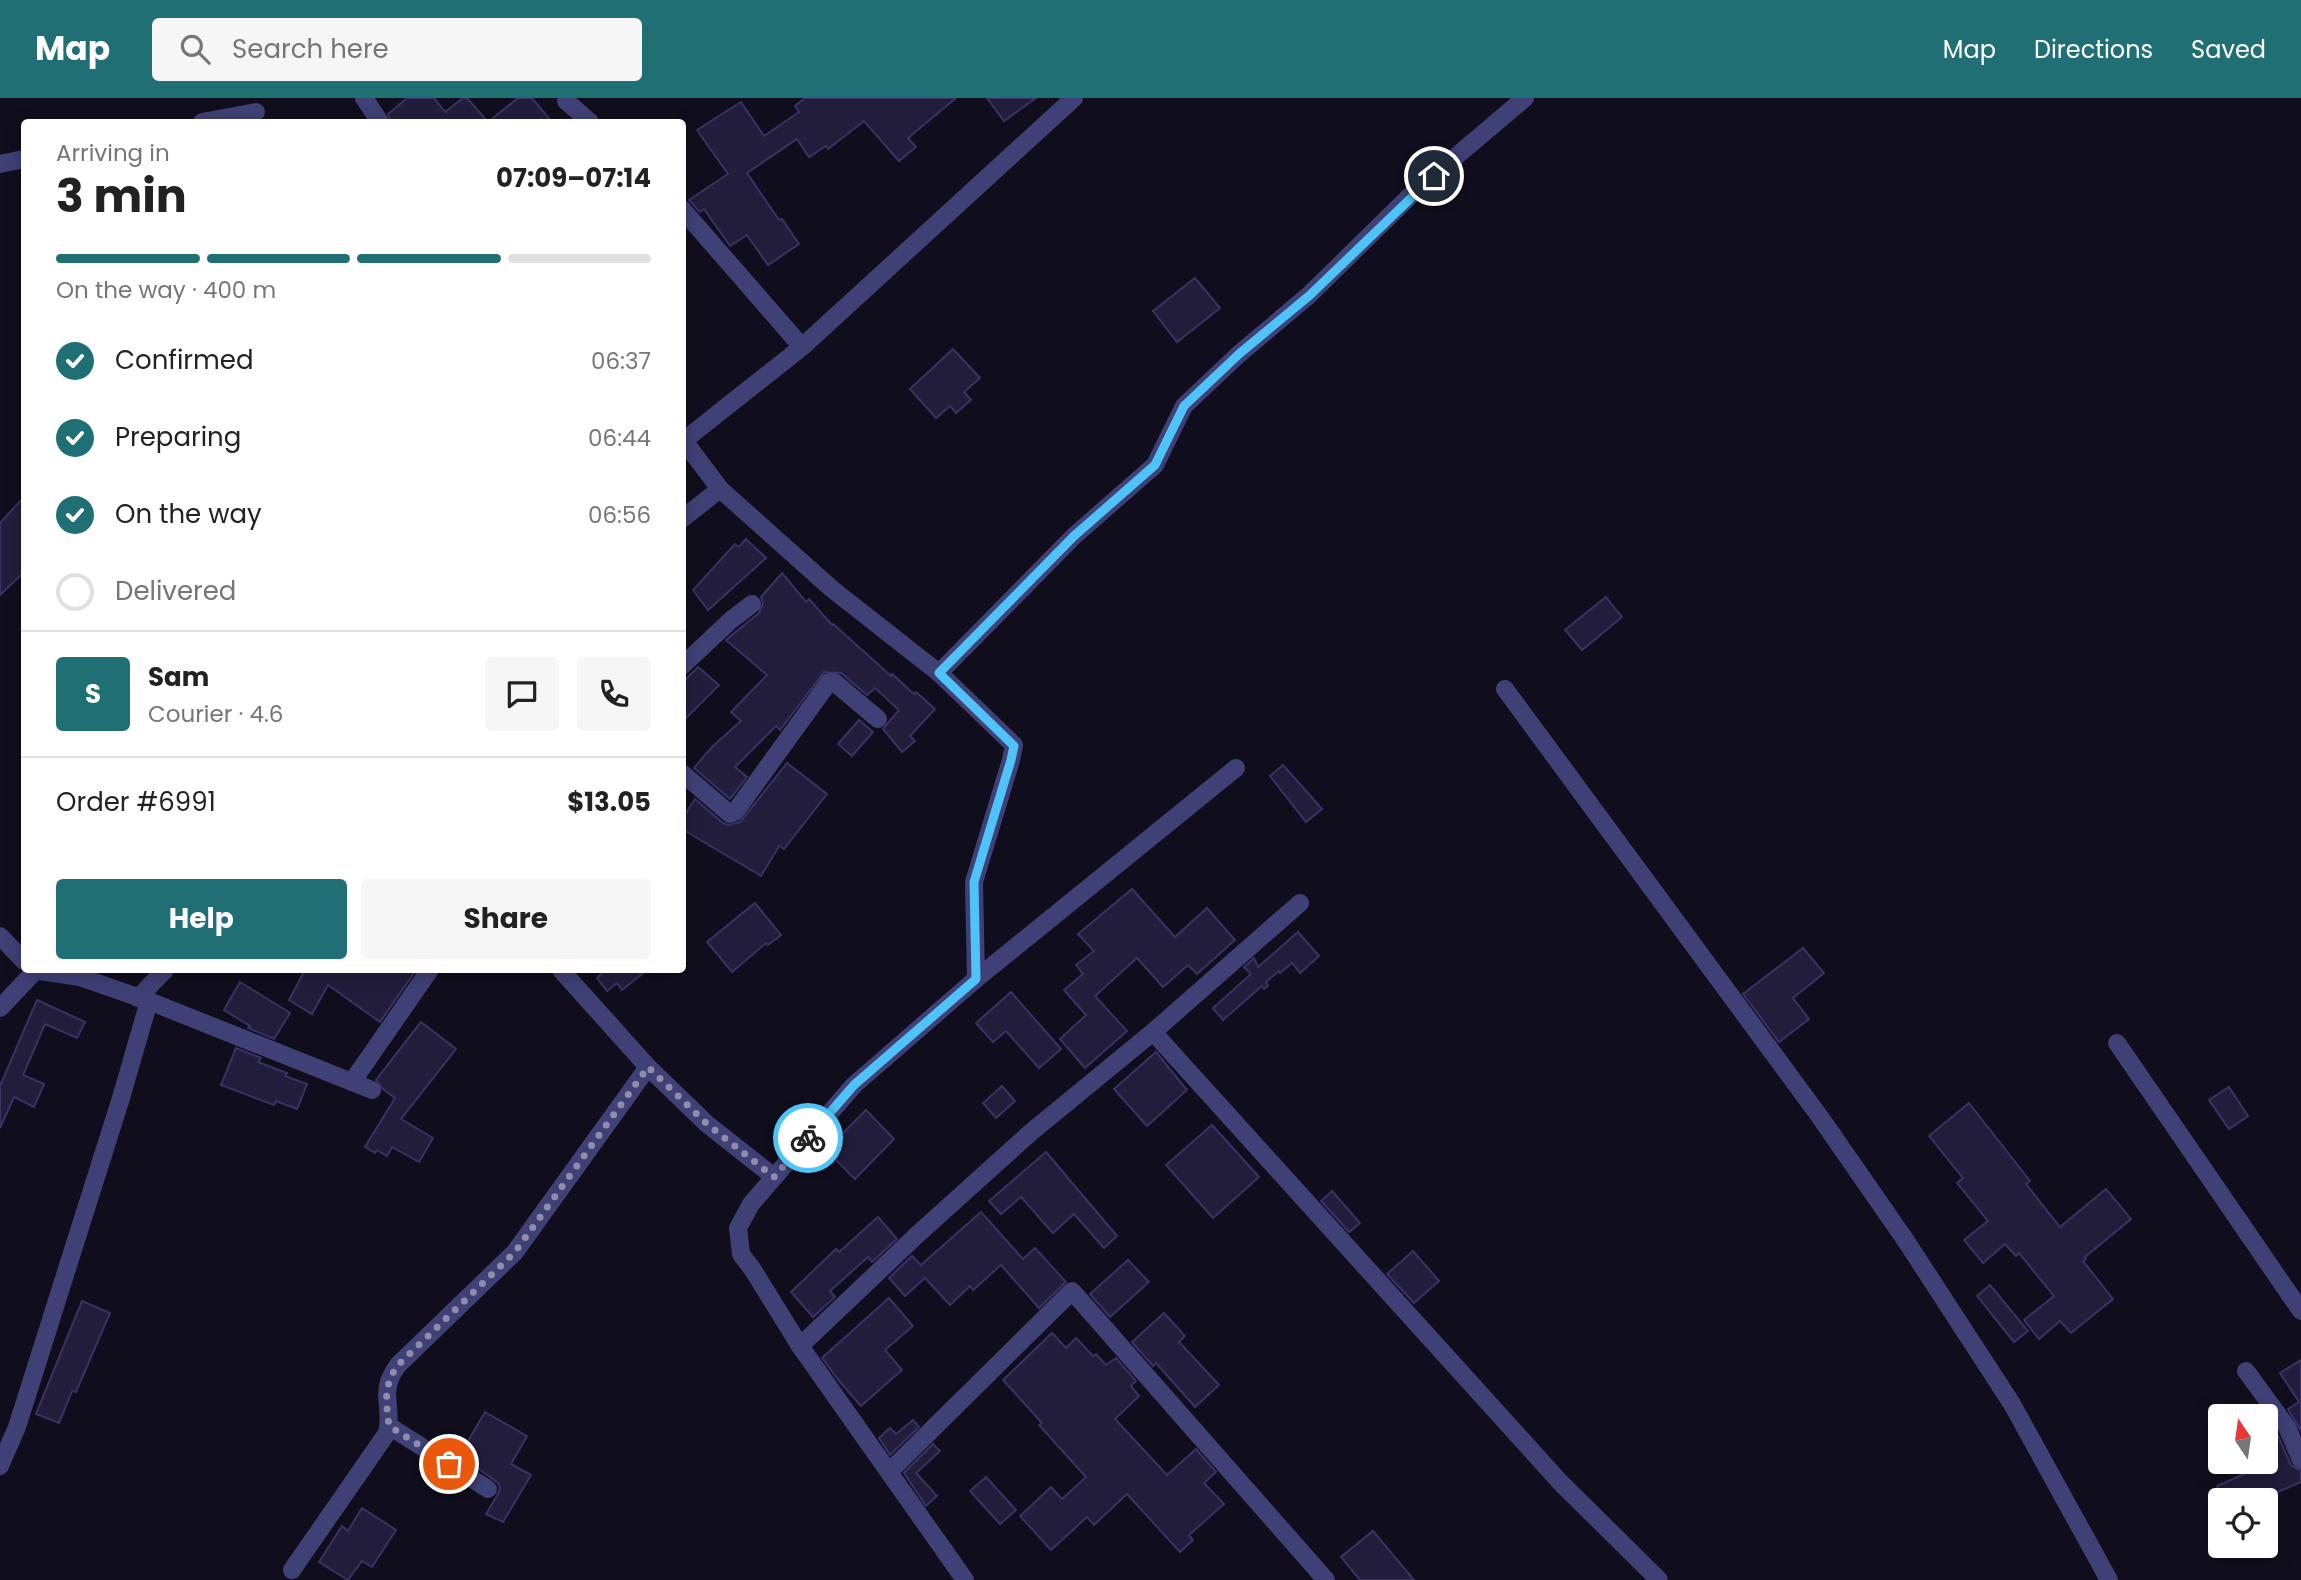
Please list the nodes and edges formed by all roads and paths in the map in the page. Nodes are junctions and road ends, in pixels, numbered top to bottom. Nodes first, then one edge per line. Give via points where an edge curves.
1 (364, 98) edge
2 (1074, 98) edge
3 (1525, 98) edge
4 (566, 101) dead end
5 (257, 111) edge
6 (217, 119) edge
7 (378, 119) edge
8 (587, 119) edge
9 (21, 160) edge
10 (0, 164) edge
11 (686, 214) edge
12 (802, 348) junction
13 (686, 439) edge
14 (686, 445) edge
15 (720, 489) junction
16 (686, 516) edge
17 (752, 604) dead end
18 (686, 662) edge
19 (939, 673) junction
20 (1505, 689) dead end
21 (878, 719) dead end
22 (1236, 768) dead end
23 (686, 776) edge
24 (1300, 903) dead end
25 (0, 936) edge
26 (21, 957) edge
27 (28, 973) edge
28 (62, 973) edge
29 (163, 973) edge
30 (428, 973) edge
31 (564, 973) edge
32 (976, 979) junction
33 (144, 1000) junction
34 (0, 1008) edge
35 (1153, 1032) junction
36 (2117, 1043) dead end
37 (648, 1067) junction
38 (352, 1082) junction
39 (372, 1090) dead end
40 (774, 1177) junction
41 (2301, 1311) edge
42 (800, 1346) junction
43 (2246, 1371) dead end
44 (389, 1426) junction
45 (2301, 1460) edge
46 (0, 1466) edge
47 (890, 1471) junction
48 (488, 1489) dead end
49 (292, 1570) dead end
50 (965, 1580) edge
51 (1326, 1580) edge
52 (1659, 1580) edge
53 (2109, 1580) edge

1 - 7 street
2 - 12 street
3 - 19 street via 1414,192 1310,295 1184,406 1155,465 1074,536
4 - 8 street
5 - 6 street
9 - 10 street
11 - 12 street
12 - 13 street
14 - 15 street
15 - 16 street
15 - 19 street via 832,589
17 - 18 street
19 - 32 street via 1014,746 974,882
20 - 53 street via 1898,1230 2012,1404
21 - 23 street via 834,682 825,685 730,814
22 - 32 street
24 - 35 street
25 - 26 street
27 - 34 street
28 - 33 street
29 - 33 street
30 - 38 street
31 - 37 street
32 - 40 street via 854,1085
33 - 38 street
33 - 46 street via 121,1098 18,1427
35 - 42 street via 1030,1133
35 - 52 street via 1560,1482
36 - 41 street
37 - 40 street via 707,1124
37 - 44 street via 515,1252 398,1365 386,1394
38 - 39 street
40 - 42 street via 751,1203 738,1228 741,1254
42 - 47 street
43 - 45 street via 2287,1427
44 - 48 street
44 - 49 street
47 - 50 street
47 - 51 street via 1072,1291

